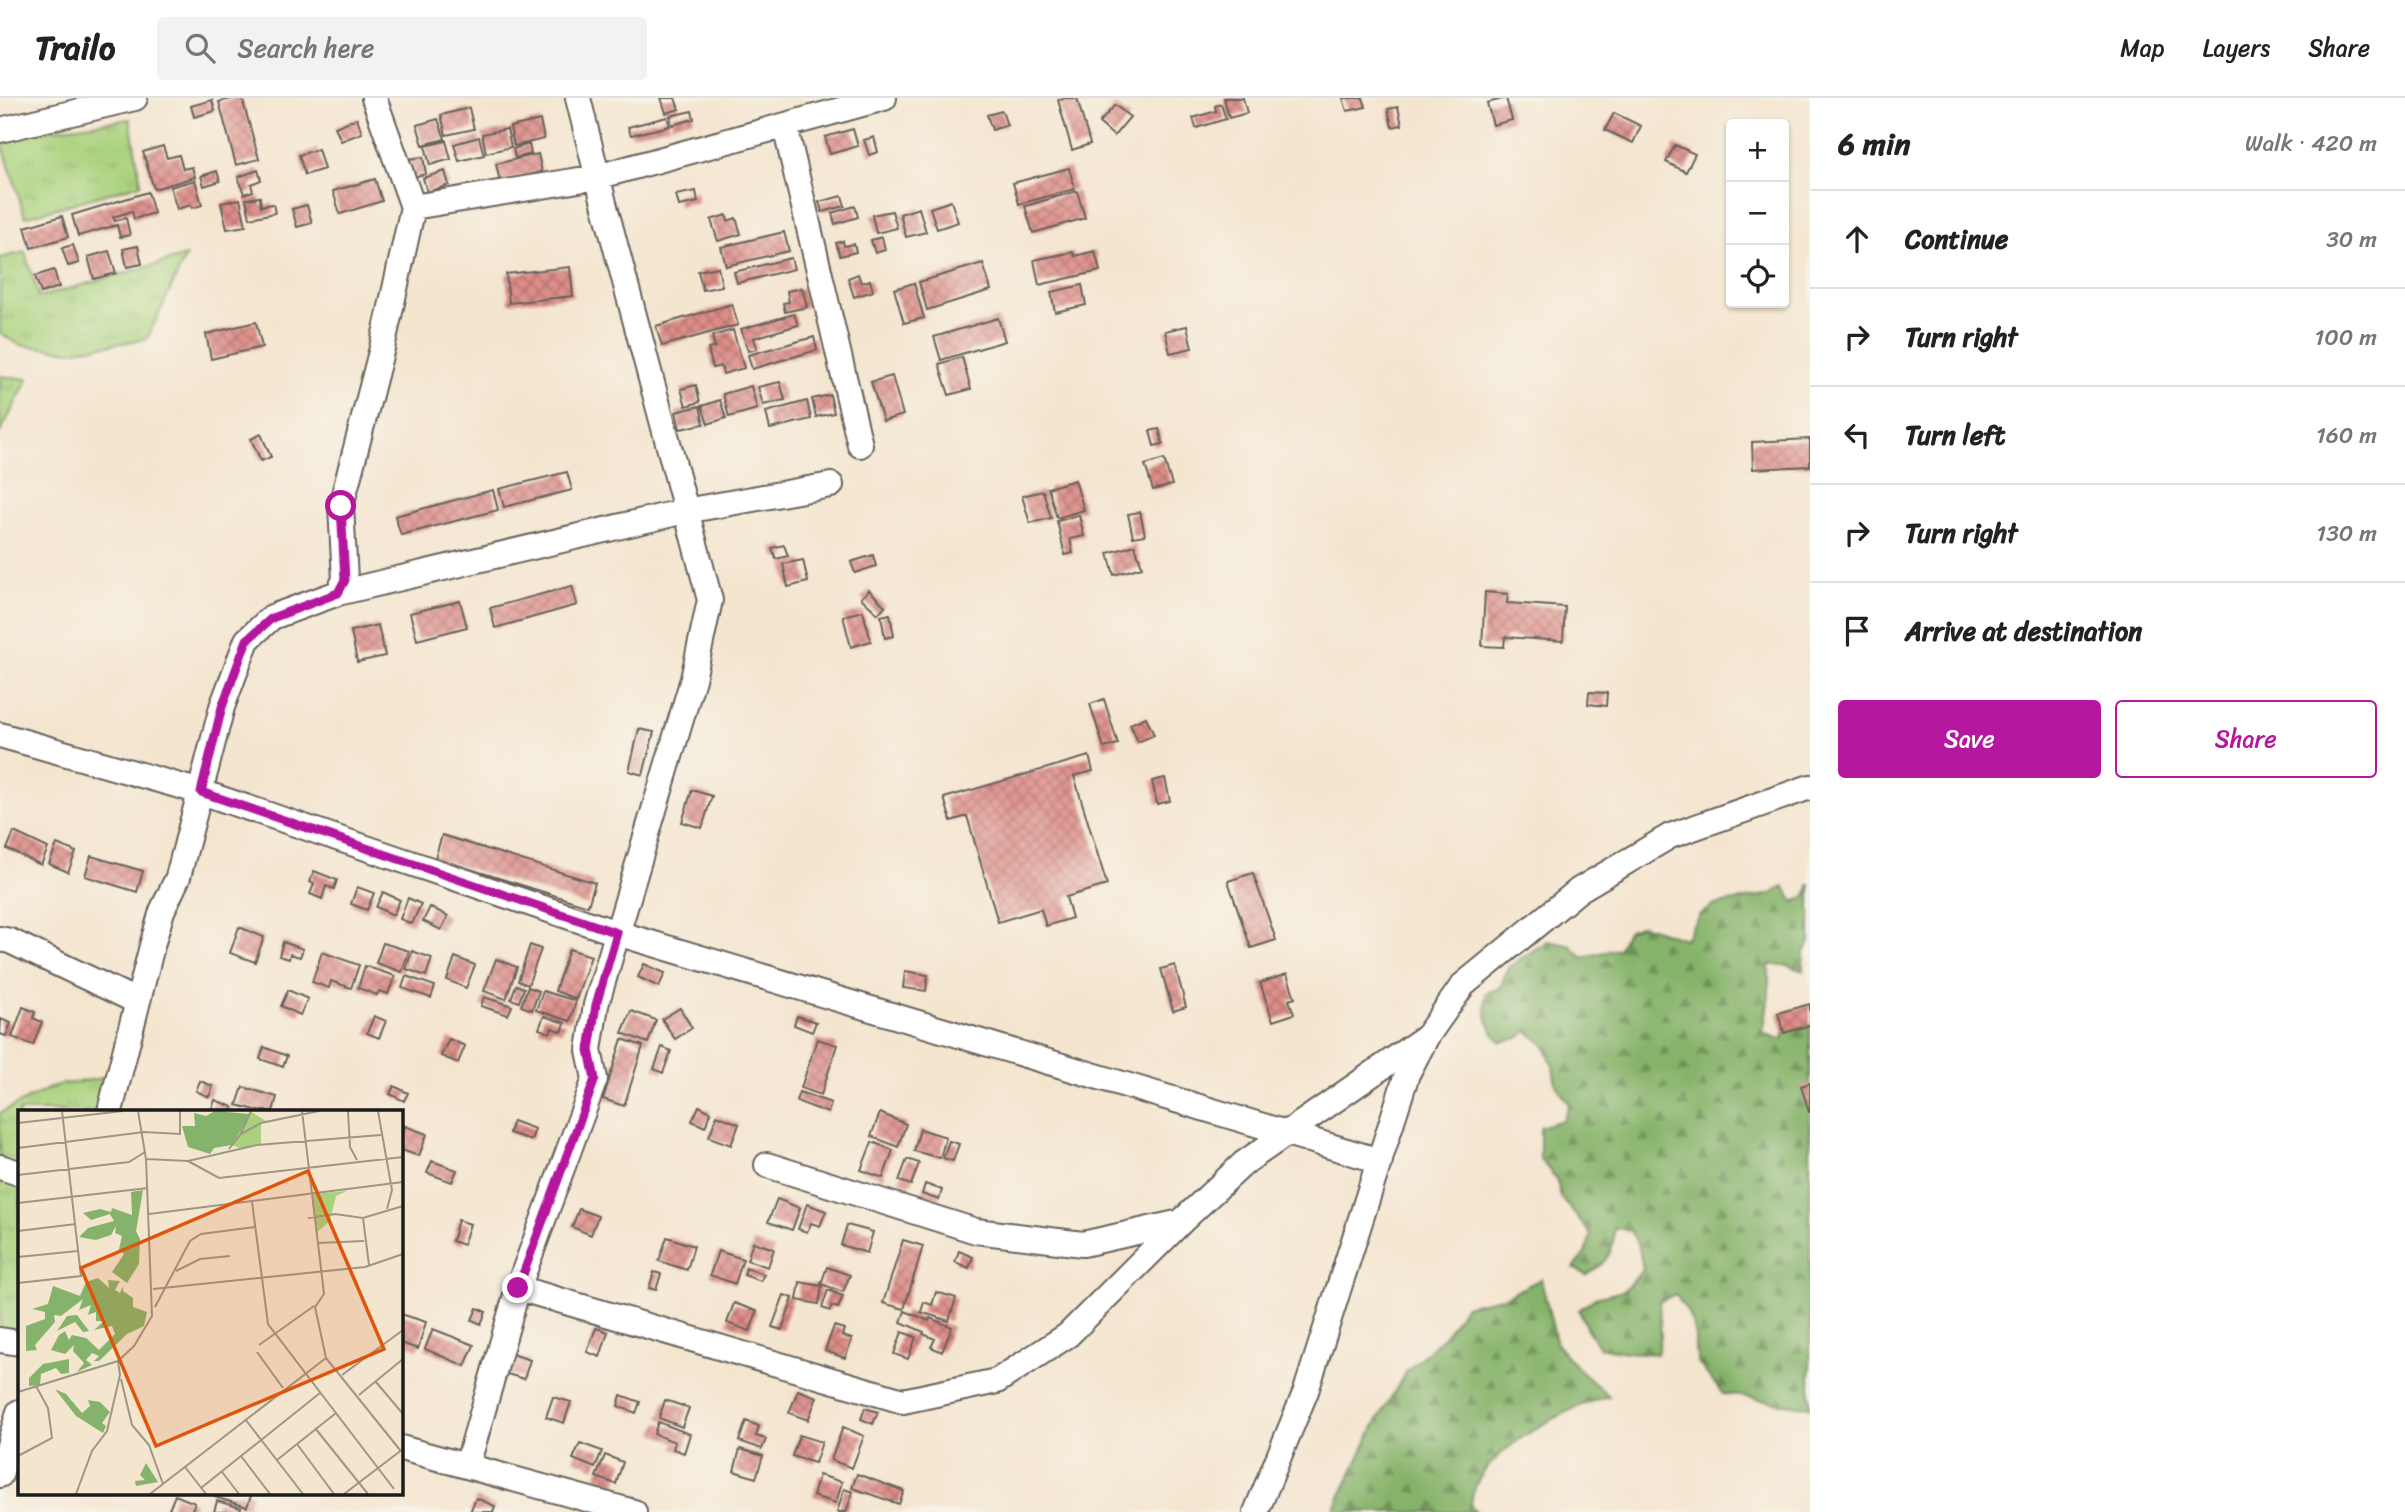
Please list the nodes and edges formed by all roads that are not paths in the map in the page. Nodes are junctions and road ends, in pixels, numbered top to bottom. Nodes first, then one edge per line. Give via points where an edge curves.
1 (135, 98) edge
2 (374, 98) edge
3 (578, 98) edge
4 (884, 98) edge
5 (785, 126) junction
6 (0, 130) edge
7 (597, 177) junction
8 (413, 206) junction
9 (860, 445) dead end
10 (831, 485) dead end
11 (685, 510) junction
12 (338, 593) junction
13 (0, 735) edge
14 (1810, 787) edge
15 (201, 792) junction
16 (617, 933) junction
17 (0, 939) edge
18 (136, 1001) junction
19 (1427, 1036) junction
20 (110, 1110) edge
21 (1289, 1132) junction
22 (1380, 1161) junction
23 (767, 1165) dead end
24 (0, 1167) edge
25 (18, 1173) edge
26 (1182, 1221) junction
27 (518, 1288) junction
28 (0, 1340) edge
29 (18, 1343) edge
30 (18, 1415) edge
31 (402, 1448) edge
32 (467, 1466) junction
33 (0, 1475) edge
34 (634, 1512) edge
35 (1256, 1512) edge

1 - 6 street
2 - 8 street
3 - 7 street
4 - 5 street
5 - 7 street
5 - 9 street
7 - 8 street
7 - 11 street
8 - 12 street via 341,506 345,580
10 - 11 street
11 - 12 street
11 - 16 street via 709,600 693,679
12 - 15 street via 272,618 247,640 222,707
13 - 15 street
14 - 19 street via 1670,836 1579,890 1463,985
15 - 16 street
15 - 18 street
16 - 21 street
16 - 27 street via 596,1005 589,1050 595,1079
17 - 18 street
18 - 20 street
19 - 21 street
19 - 22 street via 1407,1074
21 - 22 street
21 - 26 street via 1244,1163
22 - 35 street via 1306,1391
23 - 26 street via 976,1231 1083,1244
24 - 25 street
26 - 27 street via 1068,1335 997,1381 903,1401
27 - 32 street
28 - 29 street
30 - 33 street
31 - 32 street
32 - 34 street

